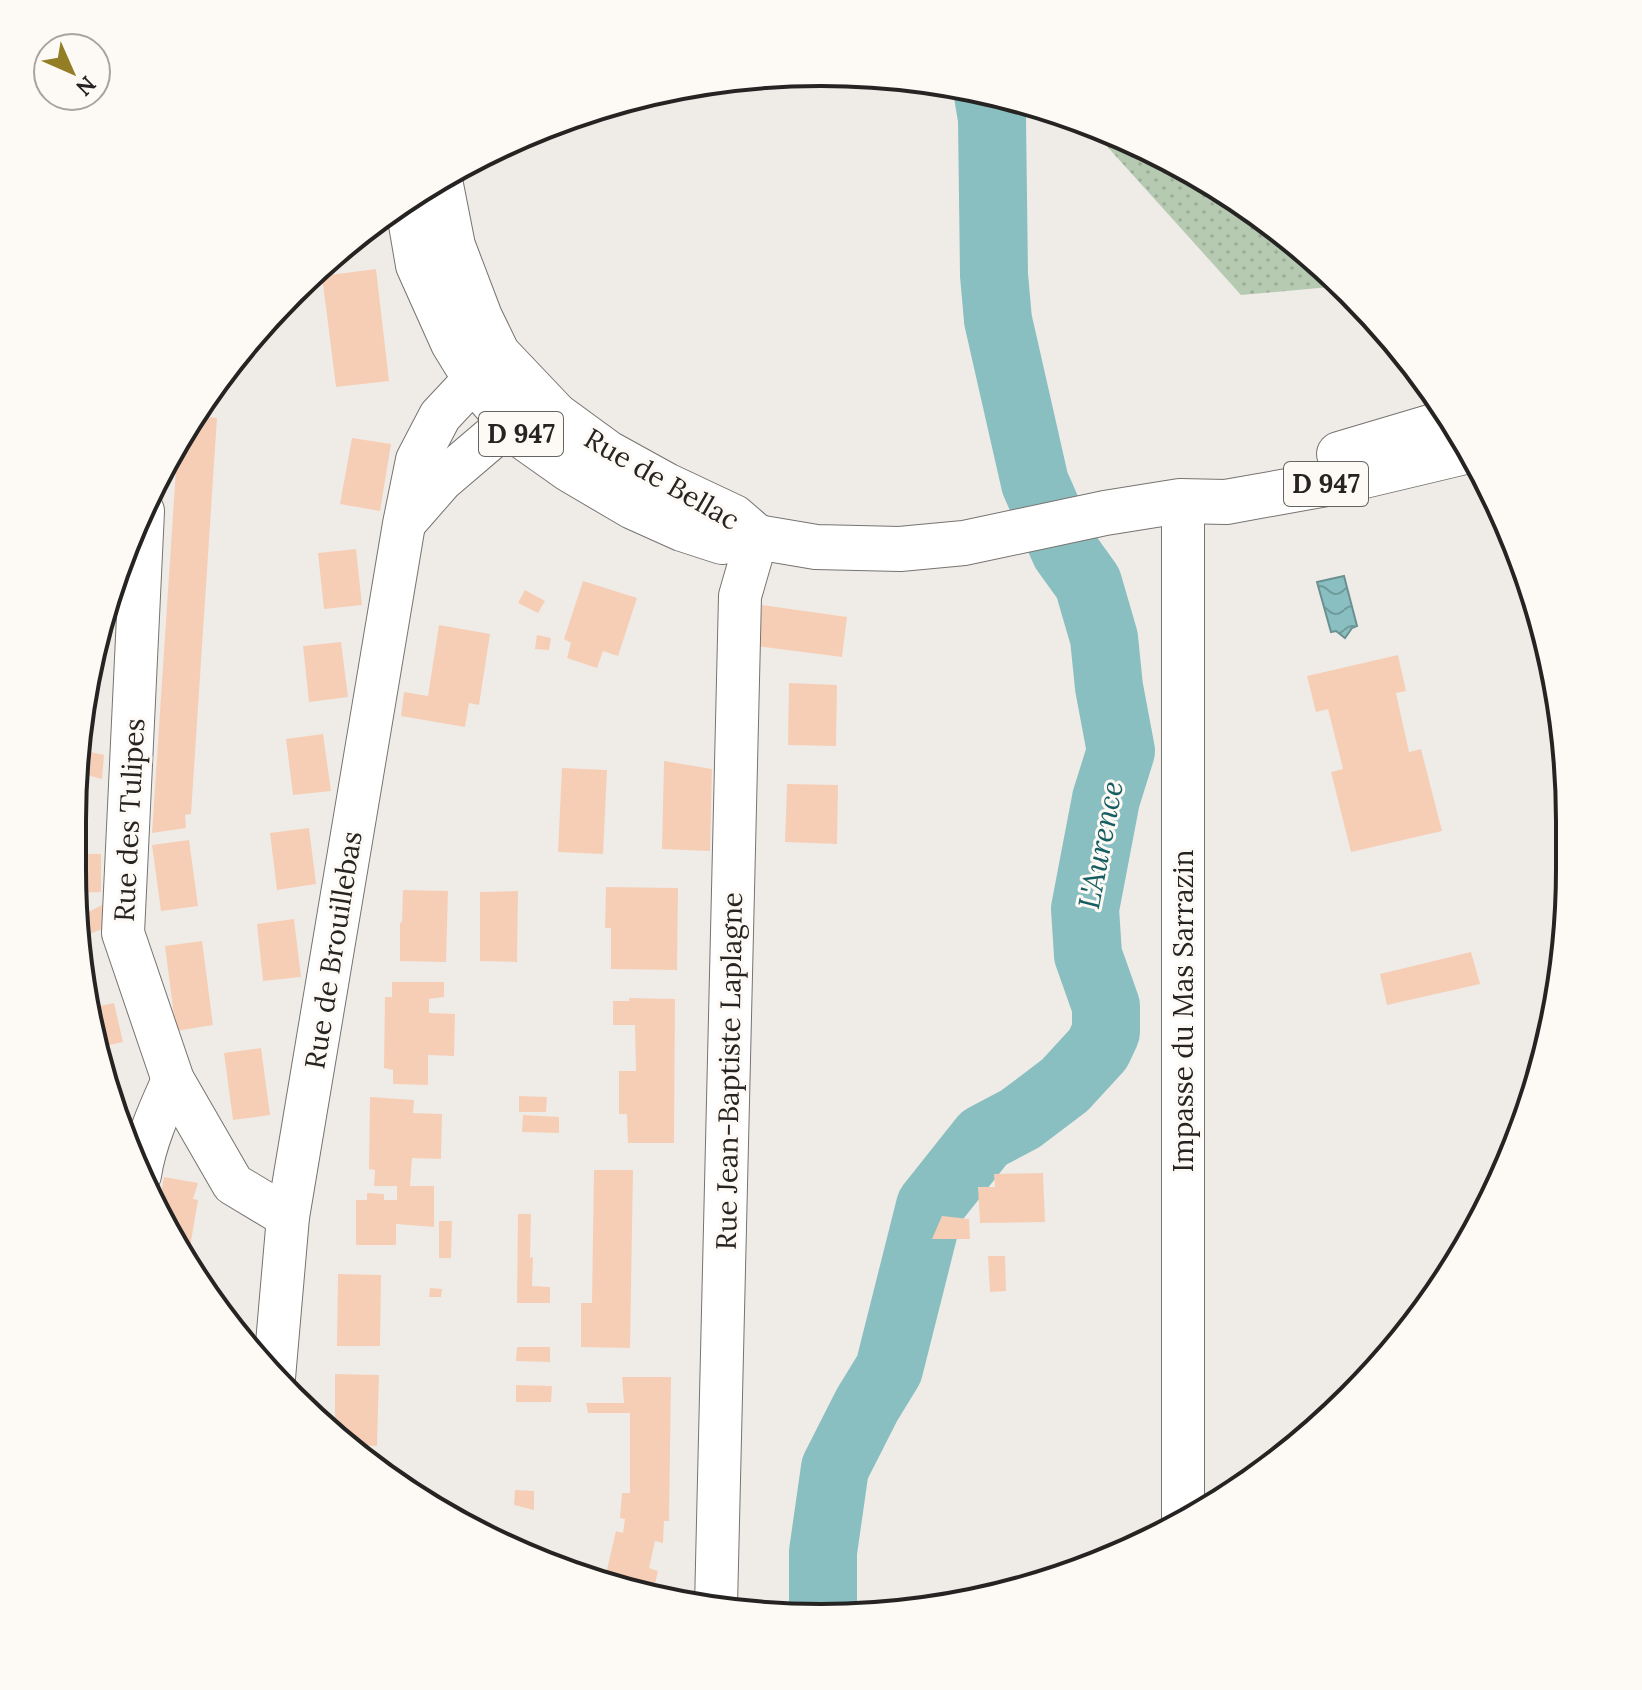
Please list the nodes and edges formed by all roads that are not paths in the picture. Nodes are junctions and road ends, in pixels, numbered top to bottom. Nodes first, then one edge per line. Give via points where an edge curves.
1 (442, 191) edge
2 (409, 213) edge
3 (487, 366) junction
4 (524, 410) junction
5 (1439, 424) edge
6 (1458, 454) edge
7 (1180, 501) junction
8 (404, 524) junction
9 (757, 537) junction
10 (142, 541) edge
11 (173, 1080) junction
12 (144, 1155) edge
13 (288, 1217) junction
14 (275, 1362) edge
15 (1183, 1509) edge
16 (716, 1597) edge

1 - 3 main road, D 947 via 453,246 480,317
2 - 3 main road, Rue de Bellac / D 947 via 418,265 453,343
3 - 4 main road, Rue de Bellac / D 947
3 - 8 street, Rue de Brouillebas via 440,416 417,460
4 - 8 street via 442,480
4 - 9 main road, Rue de Bellac / D 947 via 556,415 608,453 734,517
5 - 7 main road, D 947 via 1222,480
6 - 7 main road, D 947 via 1226,502
7 - 9 main road, Rue de Bellac / D 947 via 964,543 900,549 816,547
7 - 15 street, Impasse du Mas Sarrazin
8 - 13 street, Rue de Brouillebas
9 - 16 street, Rue Jean-Baptiste Laplagne via 740,596
10 - 11 street, Rue des Tulipes via 123,933
11 - 12 street
11 - 13 street, Rue des Tulipes via 233,1184
13 - 14 street, Rue de Brouillebas

